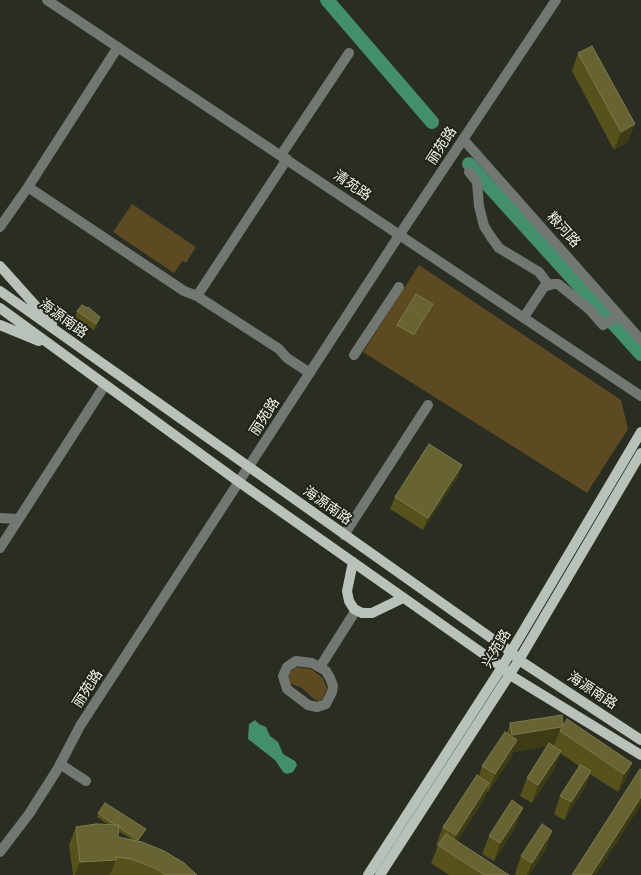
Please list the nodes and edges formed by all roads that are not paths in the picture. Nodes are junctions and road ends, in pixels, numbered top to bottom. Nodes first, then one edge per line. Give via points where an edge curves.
1 (47, 0) edge
2 (556, 0) edge
3 (118, 47) junction
4 (349, 53) dead end
5 (463, 139) junction
6 (284, 157) junction
7 (469, 172) dead end
8 (28, 187) junction
9 (0, 226) edge
10 (400, 234) junction
11 (0, 266) edge
12 (548, 284) junction
13 (399, 287) dead end
14 (0, 291) edge
15 (197, 296) junction
16 (605, 300) junction
17 (0, 308) edge
18 (589, 309) junction
19 (619, 315) junction
20 (524, 317) junction
21 (0, 324) edge
22 (64, 337) junction
23 (641, 340) edge
24 (56, 348) junction
25 (354, 355) dead end
26 (310, 373) junction
27 (105, 385) junction
28 (641, 396) edge
29 (428, 405) dead end
30 (641, 432) edge
31 (641, 453) edge
32 (249, 468) junction
33 (239, 482) junction
34 (0, 518) edge
35 (18, 519) junction
36 (344, 535) junction
37 (0, 548) edge
38 (353, 562) junction
39 (404, 598) junction
40 (356, 610) junction
41 (511, 652) junction
42 (519, 660) junction
43 (320, 667) junction
44 (506, 671) junction
45 (641, 740) edge
46 (641, 755) edge
47 (60, 764) junction
48 (86, 781) dead end
49 (0, 852) edge
50 (368, 875) edge
51 (380, 875) edge

1 - 3 street, 清苑路
2 - 5 street, 丽苑路
3 - 6 street, 清苑路
3 - 8 street
4 - 6 street
5 - 10 street, 丽苑路
5 - 16 street, 粮河路
6 - 10 street, 清苑路
6 - 15 street
7 - 12 street via 477,182 484,226 491,237 499,248 539,272
8 - 9 street
8 - 15 street via 184,292
10 - 20 street, 清苑路
10 - 26 street, 丽苑路
11 - 22 main road
12 - 18 street via 558,284
12 - 20 street
13 - 25 street
14 - 22 main road, 海源南路
15 - 26 street via 279,349 287,358
16 - 18 street
16 - 19 street, 粮河路
17 - 24 main road, 海源南路
18 - 19 street via 603,325
19 - 23 street, 粮河路
20 - 28 street, 清苑路
21 - 24 main road
22 - 32 main road, 海源南路
24 - 27 main road, 海源南路
26 - 32 street, 丽苑路
27 - 33 main road, 海源南路
27 - 35 street
29 - 36 street
30 - 41 main road, 兴苑路
31 - 42 main road, 兴苑路
32 - 33 street, 丽苑路
32 - 36 main road, 海源南路
33 - 38 main road, 海源南路
33 - 47 street, 丽苑路 via 80,726
34 - 35 street
35 - 37 street
36 - 41 main road, 海源南路
38 - 39 main road, 海源南路
38 - 40 main road via 348,596
39 - 40 main road via 372,613
39 - 44 main road, 海源南路
40 - 43 street
41 - 42 main road, 海源南路
41 - 44 main road, 兴苑路
42 - 44 main road, 兴苑路
42 - 45 main road, 海源南路
43 - 43 street via 296,661 288,667 283,676 287,690 308,704 321,706 329,700 333,686 328,675
44 - 46 main road, 海源南路
44 - 50 main road, 兴苑路
44 - 51 main road, 兴苑路
47 - 48 street
47 - 49 street, 丽苑路 via 29,814

